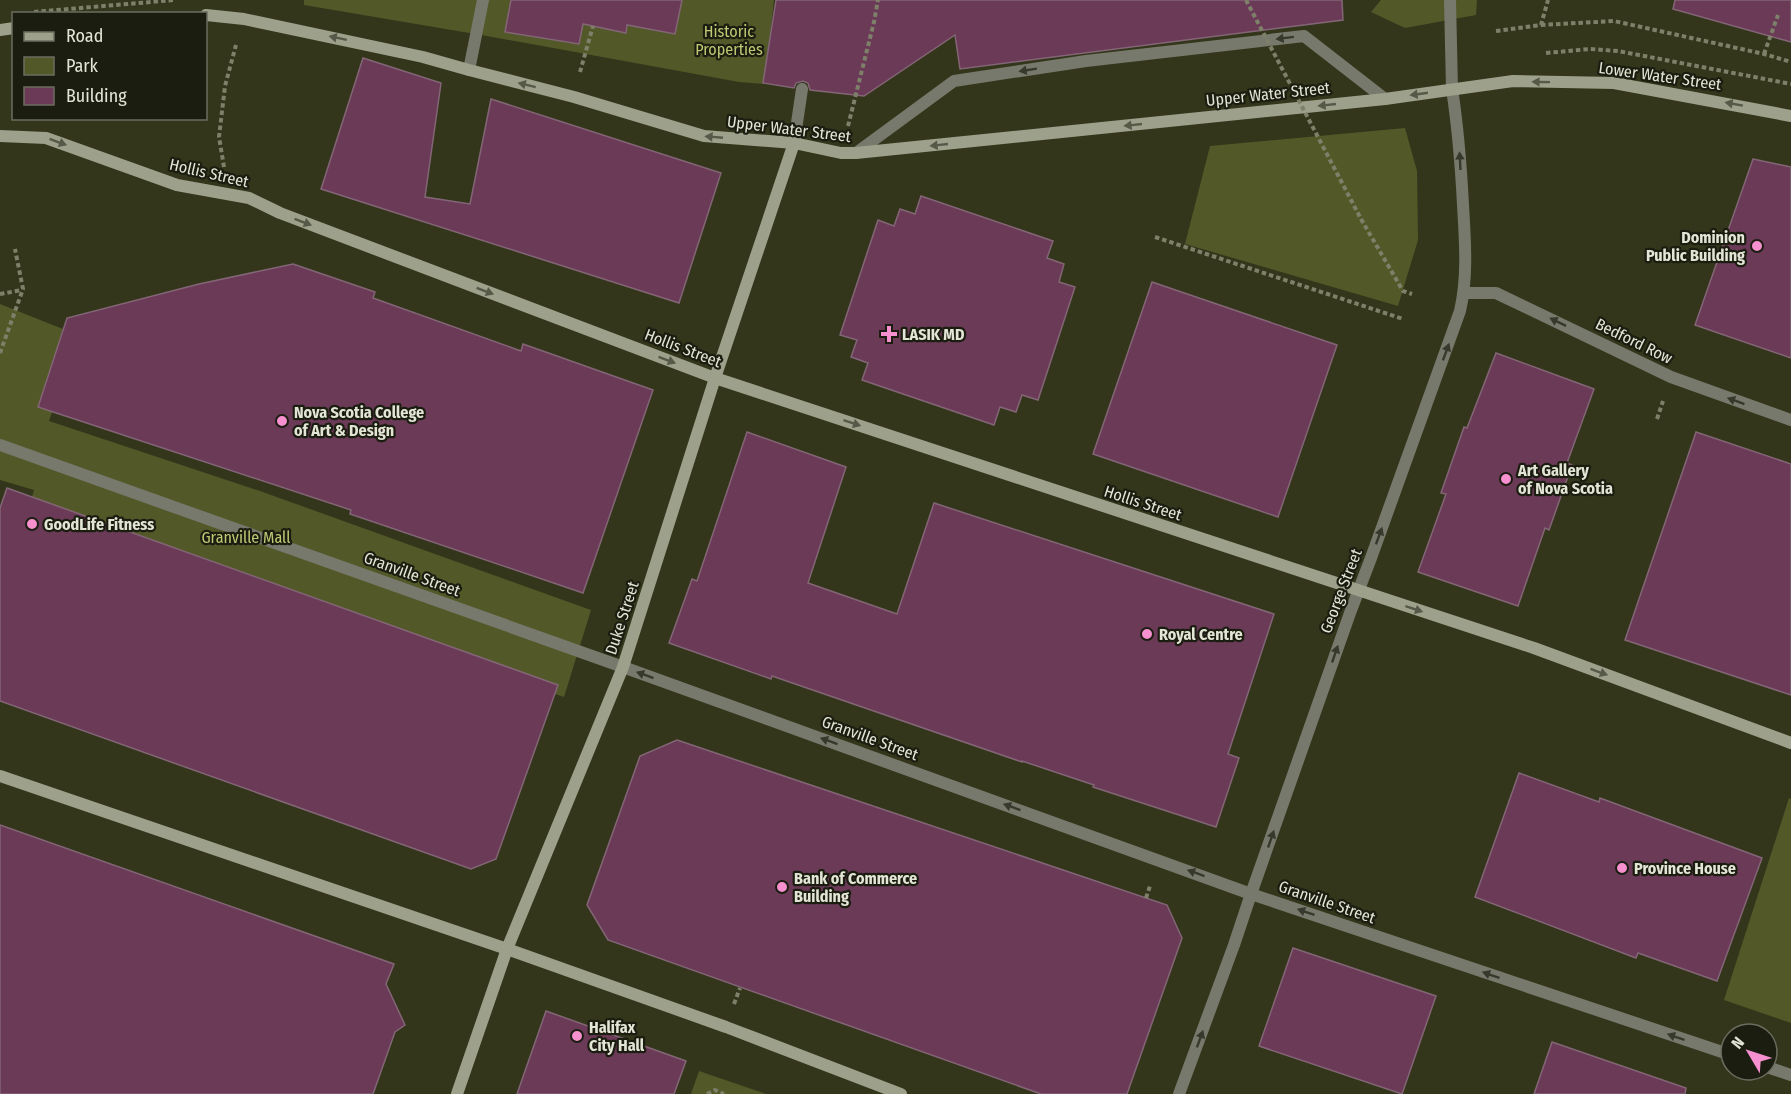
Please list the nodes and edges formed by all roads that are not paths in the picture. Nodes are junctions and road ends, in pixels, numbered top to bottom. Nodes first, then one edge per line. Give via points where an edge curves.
1 (483, 0) edge
2 (1449, 0) edge
3 (207, 15) edge
4 (468, 70) junction
5 (1452, 89) junction
6 (802, 90) dead end
7 (1385, 99) junction
8 (1791, 116) edge
9 (0, 136) edge
10 (794, 143) junction
11 (855, 153) junction
12 (1464, 293) junction
13 (715, 378) junction
14 (1791, 420) edge
15 (0, 445) edge
16 (1359, 591) junction
17 (623, 667) junction
18 (1791, 743) edge
19 (0, 776) edge
20 (1251, 894) junction
21 (507, 949) junction
22 (1719, 1051) edge
23 (457, 1094) edge
24 (902, 1094) edge
25 (1179, 1094) edge

1 - 4 street
2 - 5 street, George Street
4 -> 3 street, Upper Water Street via 244,19
10 -> 4 street, Upper Water Street via 704,136
5 -> 7 street, Upper Water Street
8 -> 5 street, Lower Water Street via 1614,83 1514,81
12 -> 5 street, George Street via 1465,238
6 - 10 street
7 -> 11 street, Upper Water Street
7 -> 11 street via 1304,36 954,81
9 -> 13 street, Hollis Street via 46,138 177,184 249,198
10 - 11 street, Upper Water Street
10 - 13 street, Duke Street
14 -> 12 street, Bedford Row via 1671,377 1496,293
16 -> 12 street, George Street
13 -> 16 street, Hollis Street
13 - 17 street, Duke Street
15 - 17 street, Granville Street
16 -> 18 street, Hollis Street via 1534,648
20 -> 16 street, George Street
20 -> 17 street, Granville Street
17 - 21 street, Duke Street
19 - 21 street
22 -> 20 street, Granville Street
25 -> 20 street, George Street
21 - 23 street, Duke Street
21 - 24 street

